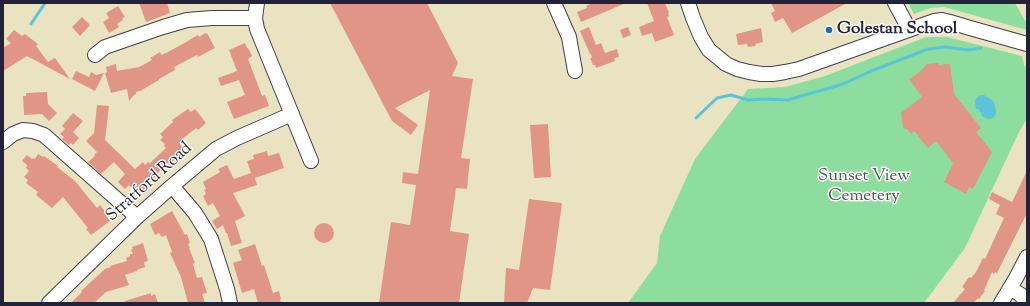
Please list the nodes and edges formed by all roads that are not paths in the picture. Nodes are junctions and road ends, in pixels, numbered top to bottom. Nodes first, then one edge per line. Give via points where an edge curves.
1 (257, 3) edge
2 (554, 3) edge
3 (688, 3) edge
4 (895, 3) edge
5 (255, 18) junction
6 (908, 29) junction
7 (1027, 44) edge
8 (95, 55) dead end
9 (575, 71) dead end
10 (292, 114) junction
11 (3, 142) edge
12 (311, 161) dead end
13 (172, 186) junction
14 (137, 217) junction
15 (1027, 257) edge
16 (1010, 288) junction
17 (49, 303) edge
18 (230, 303) edge
19 (1001, 303) edge
20 (1026, 303) edge

1 - 5 street
2 - 9 street via 569,37
3 - 6 street via 701,37 709,50 726,64 761,74 799,69
4 - 6 street
5 - 8 street via 187,20 105,47
5 - 10 street via 257,29
6 - 7 street via 942,20
10 - 12 street
10 - 13 street, Stratford Road via 216,149
11 - 14 street via 23,130 44,134
13 - 14 street, Stratford Road
13 - 18 street via 195,213 211,239 228,289
14 - 17 street, Stratford Road
15 - 16 street
16 - 19 street
16 - 20 street via 1021,295

